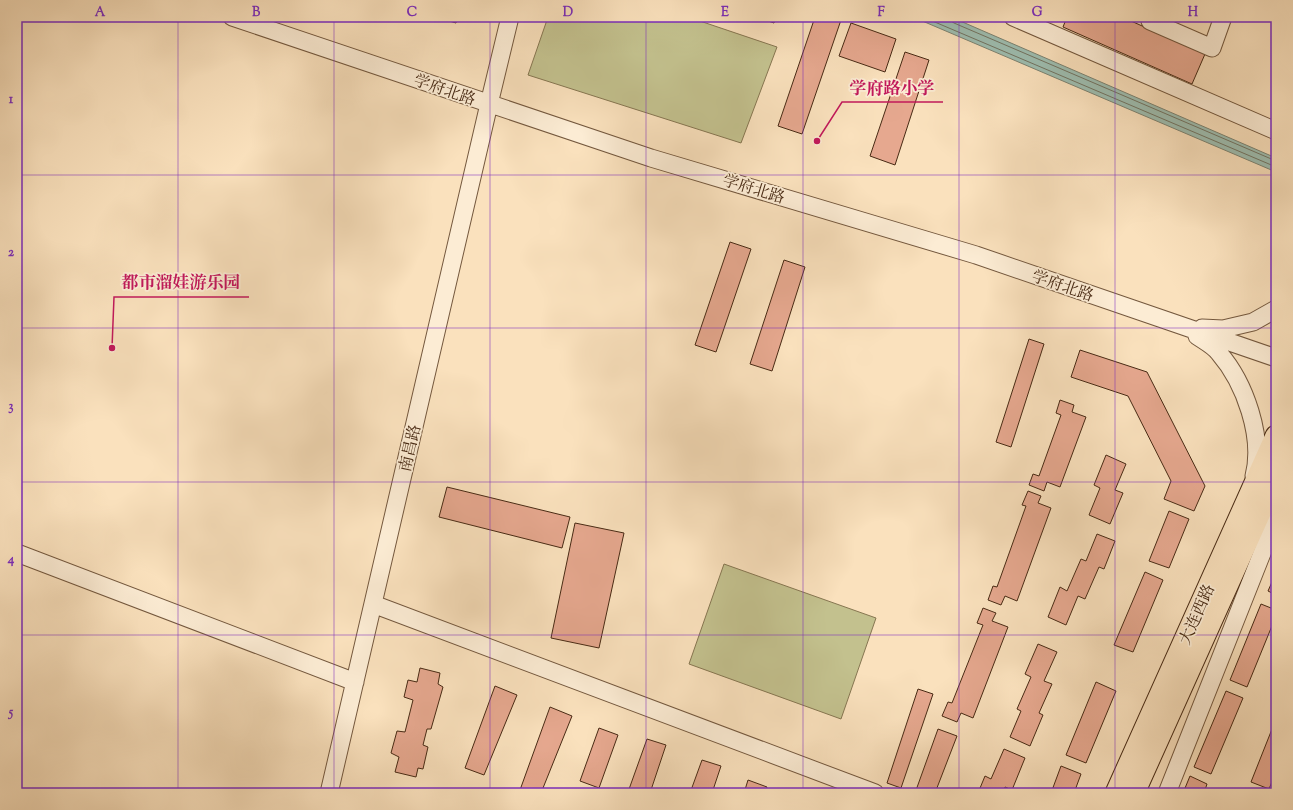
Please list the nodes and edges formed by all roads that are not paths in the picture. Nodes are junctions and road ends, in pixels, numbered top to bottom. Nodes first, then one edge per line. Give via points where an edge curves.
1 (232, 17) edge
2 (510, 17) edge
3 (1013, 17) edge
4 (1223, 17) edge
5 (1150, 21) dead end
6 (489, 104) junction
7 (1276, 130) edge
8 (1276, 309) edge
9 (1186, 327) junction
10 (1276, 358) edge
11 (1276, 436) edge
12 (1276, 477) edge
13 (1248, 499) junction
14 (1276, 518) edge
15 (17, 553) edge
16 (373, 604) junction
17 (355, 682) junction
18 (329, 793) edge
19 (875, 793) edge
20 (1116, 793) edge
21 (1134, 793) edge
22 (1166, 793) edge

1 - 6 street, 学府北路
2 - 6 street, 南昌路
3 - 7 street
4 - 5 street via 1212,48
6 - 9 street, 学府北路 via 651,158 976,255
6 - 16 street, 南昌路
8 - 9 street via 1252,322 1223,328
9 - 10 street, 学府北路
9 - 13 street via 1219,352 1237,378 1251,412 1257,444 1256,468
11 - 13 main road, 大连西路
12 - 21 main road, 大连西路
13 - 20 main road, 大连西路
14 - 22 street
15 - 17 street
16 - 17 street, 南昌路
16 - 19 street
17 - 18 street, 南昌路

